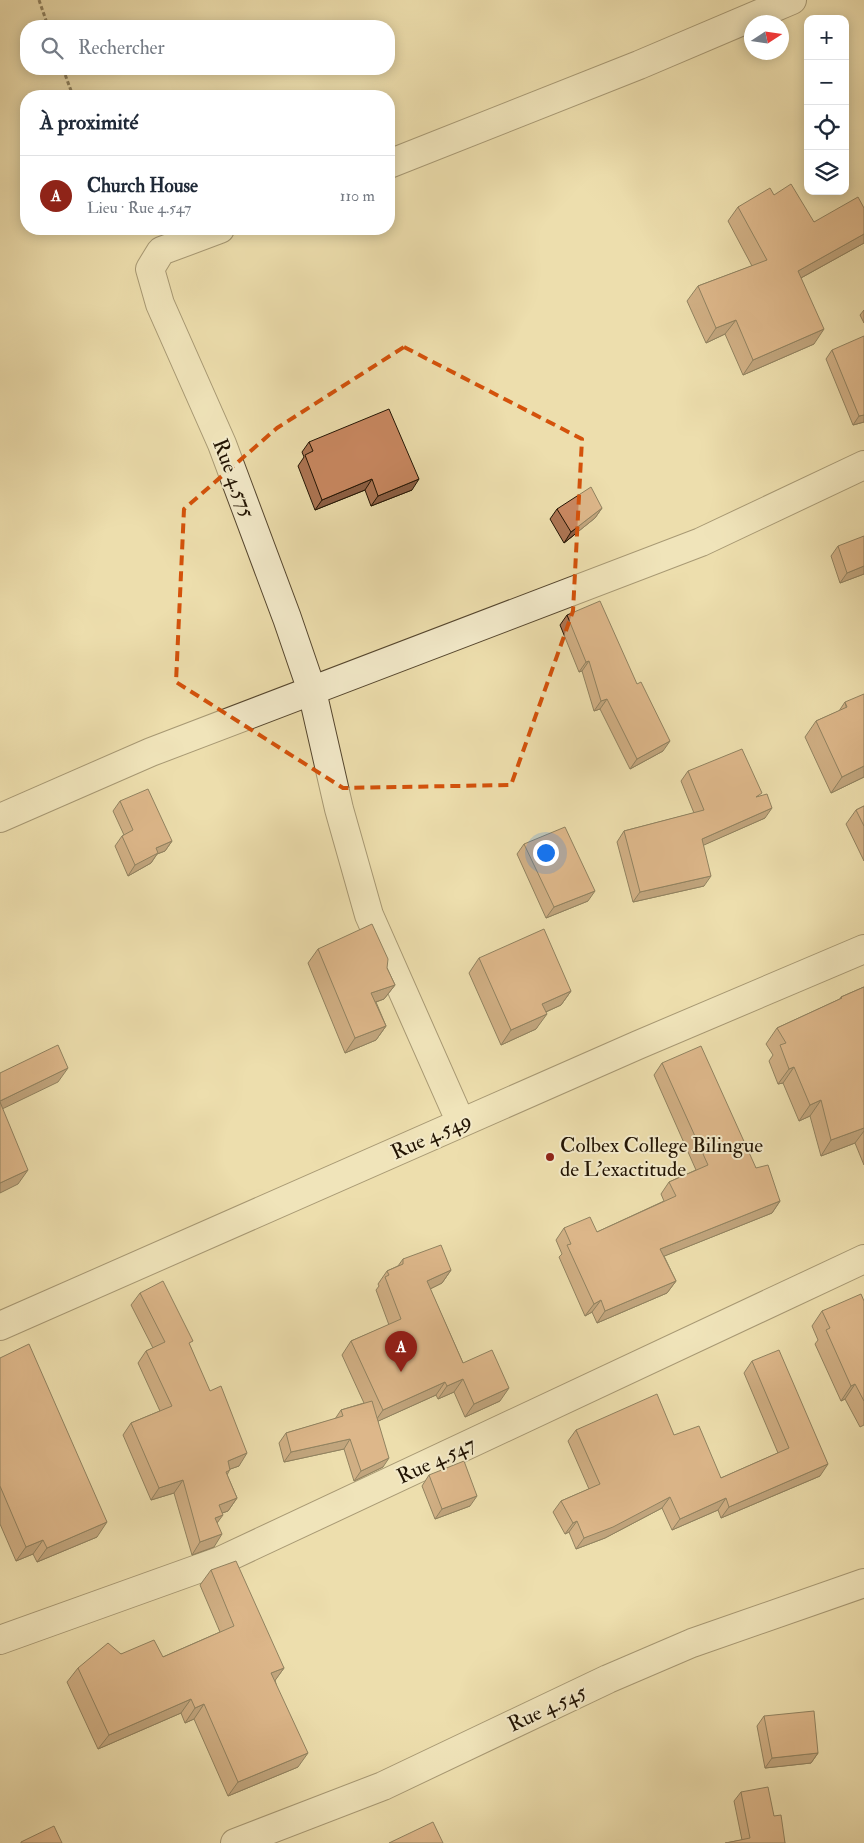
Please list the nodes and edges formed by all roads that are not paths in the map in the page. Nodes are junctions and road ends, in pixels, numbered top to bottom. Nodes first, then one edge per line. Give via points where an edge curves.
1 (792, 0) edge
2 (395, 162) edge
3 (204, 235) edge
4 (864, 465) edge
5 (312, 691) junction
6 (0, 818) edge
7 (864, 949) edge
8 (461, 1123) junction
9 (864, 1259) edge
10 (0, 1326) edge
11 (864, 1583) edge
12 (0, 1640) edge
13 (235, 1843) edge

1 - 2 street via 639,65
3 - 5 street, Rue 4.575 via 161,251 150,269 160,304 222,444
4 - 5 street via 701,542
5 - 6 street via 151,752
5 - 8 street, Rue 4.575 via 338,809 369,915
7 - 8 street, Rue 4.549
8 - 10 street, Rue 4.549
9 - 12 street, Rue 4.547 via 220,1560
11 - 13 street, Rue 4.545 via 692,1642 383,1786

